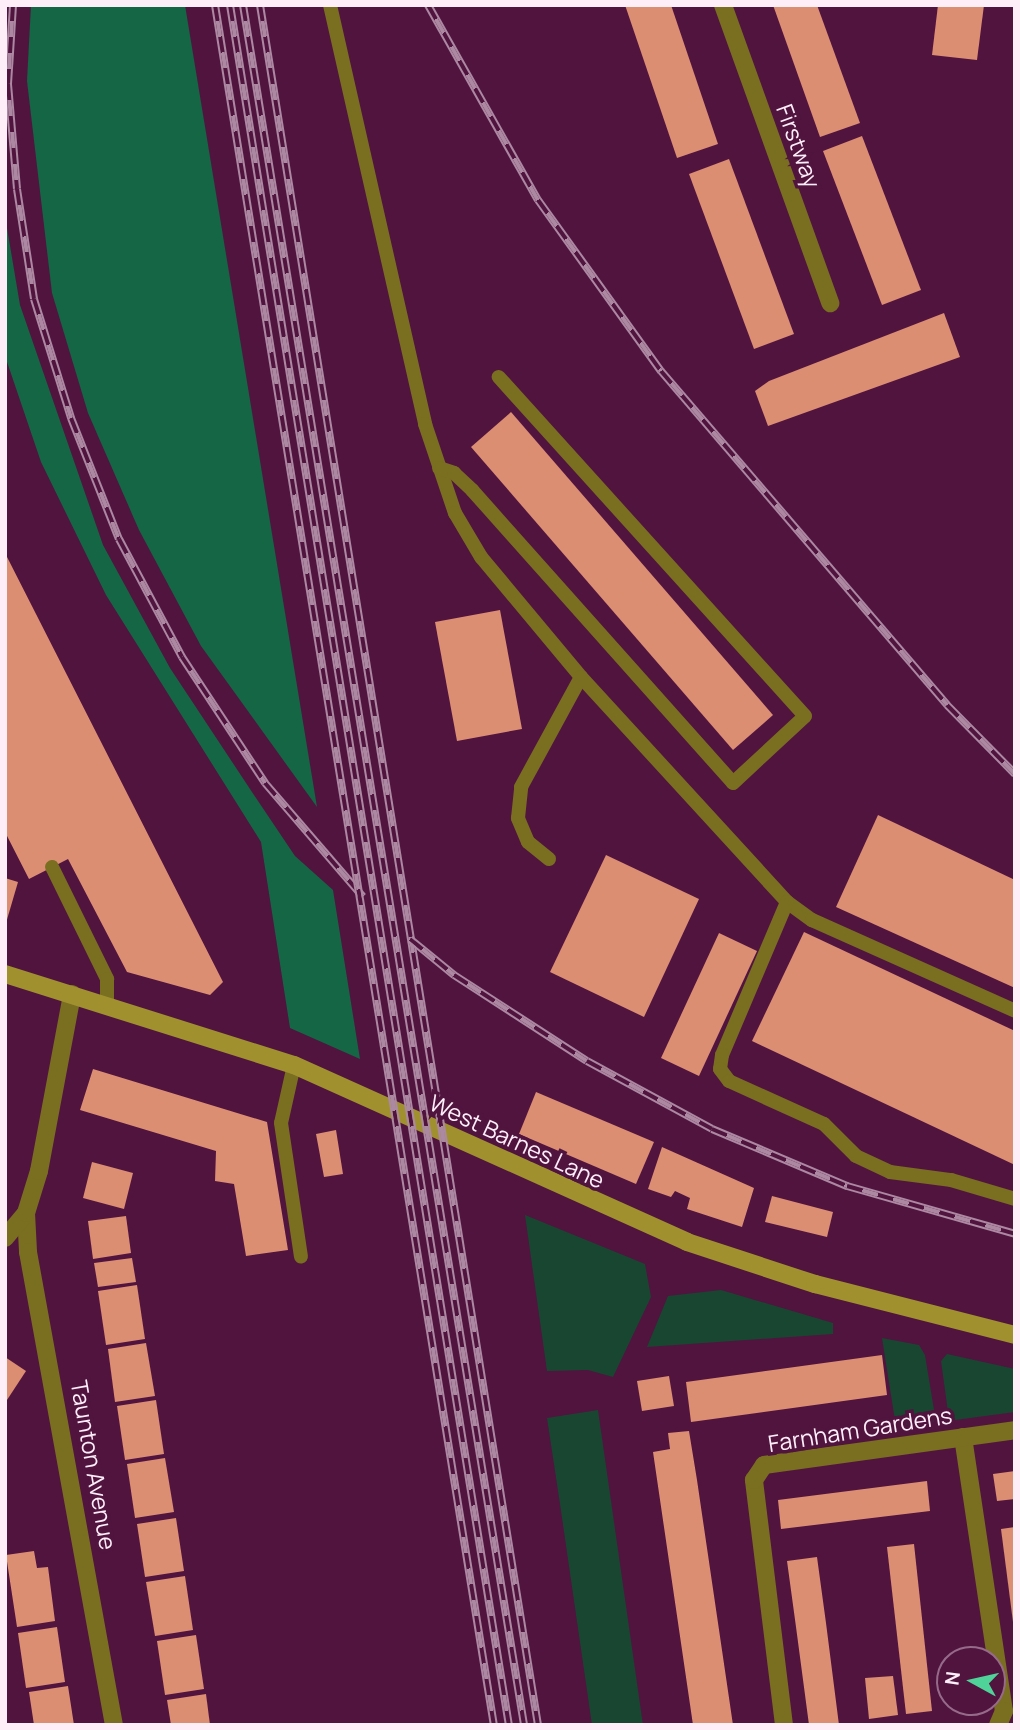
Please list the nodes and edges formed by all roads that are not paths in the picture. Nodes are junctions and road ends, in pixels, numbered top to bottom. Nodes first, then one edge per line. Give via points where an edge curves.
1 (330, 5) edge
2 (723, 5) edge
3 (830, 303) dead end
4 (499, 377) dead end
5 (439, 468) junction
6 (581, 677) junction
7 (549, 859) dead end
8 (52, 867) dead end
9 (787, 902) junction
10 (5, 974) edge
11 (72, 993) junction
12 (107, 1004) junction
13 (1015, 1011) edge
14 (294, 1065) junction
15 (1015, 1199) edge
16 (26, 1213) junction
17 (5, 1238) edge
18 (301, 1257) dead end
19 (1015, 1335) edge
20 (1015, 1430) edge
21 (963, 1437) junction
22 (114, 1725) edge
23 (784, 1725) edge
24 (998, 1725) edge

1 - 5 lane
2 - 3 street, Firstway
4 - 5 lane via 805,716 733,783 472,490 454,473
5 - 6 lane via 455,513 481,557
6 - 7 lane via 521,787 518,818 528,842
6 - 9 lane
8 - 12 lane via 107,979
9 - 13 lane via 812,920
9 - 15 lane via 722,1055 720,1069 729,1081 824,1124 856,1156 890,1172 951,1180
10 - 11 main road, West Barnes Lane
11 - 12 main road, West Barnes Lane
11 - 16 street
12 - 14 main road, West Barnes Lane
14 - 18 lane via 281,1123
14 - 19 main road, West Barnes Lane via 687,1242 815,1284
16 - 17 street
16 - 22 street, Taunton Avenue via 28,1252
20 - 21 street, Farnham Gardens
21 - 23 street, Farnham Gardens via 764,1465 754,1480
21 - 24 street via 1004,1711

